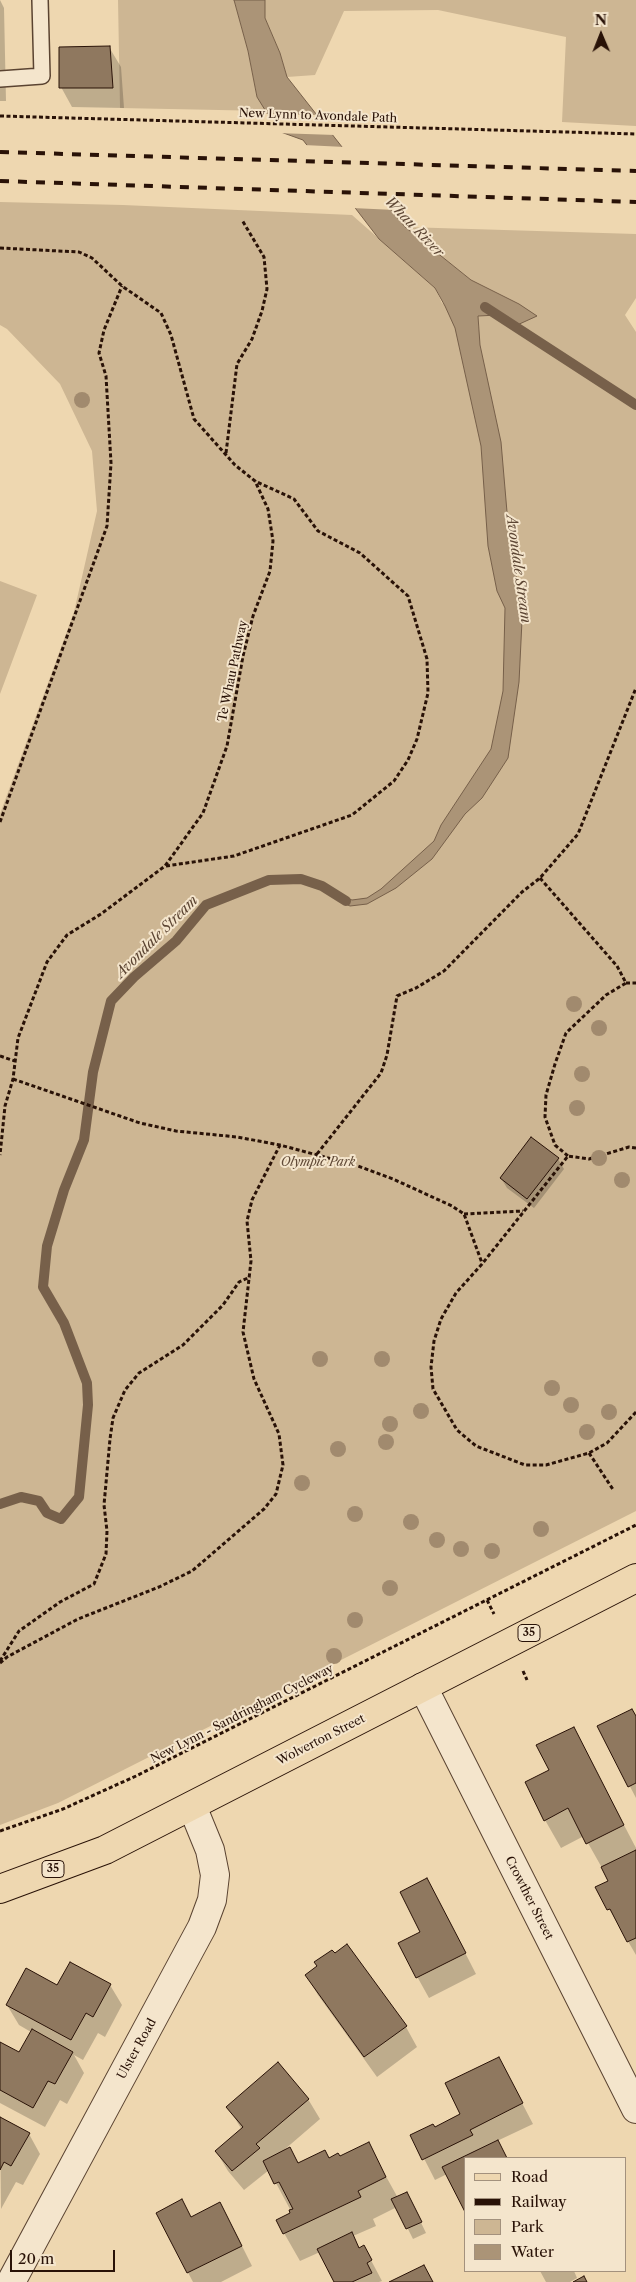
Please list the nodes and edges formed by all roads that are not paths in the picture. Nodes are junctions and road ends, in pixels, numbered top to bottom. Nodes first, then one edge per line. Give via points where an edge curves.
1 (40, 0) edge
2 (0, 79) edge
3 (636, 1578) edge
4 (423, 1687) junction
5 (192, 1806) junction
6 (0, 1888) edge
7 (636, 2109) edge
8 (10, 2282) edge

1 - 2 lane via 42,76
3 - 4 main road, Wolverton Street / 35
4 - 5 main road, Wolverton Street / 35
4 - 7 street, Crowther Street
5 - 6 main road, Wolverton Street / 35 via 105,1850
5 - 8 street, Ulster Road via 210,1850 215,1875 212,1900 202,1927

